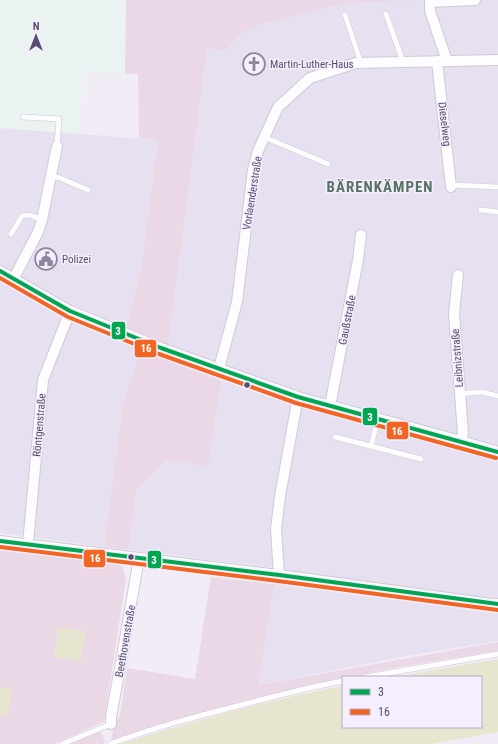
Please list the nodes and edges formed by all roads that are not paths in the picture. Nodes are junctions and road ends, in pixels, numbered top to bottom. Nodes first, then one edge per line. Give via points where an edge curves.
1 (475, 0) edge
2 (386, 14) dead end
3 (345, 15) dead end
4 (498, 60) edge
5 (442, 61) junction
6 (404, 62) junction
7 (361, 63) junction
8 (22, 117) dead end
9 (264, 137) junction
10 (57, 146) joint
11 (328, 164) dead end
12 (51, 176) junction
13 (451, 186) joint
14 (496, 187) dead end
15 (88, 190) dead end
16 (481, 210) dead end
17 (498, 212) edge
18 (42, 220) junction
19 (11, 234) dead end
20 (361, 235) dead end
21 (0, 271) edge
22 (458, 275) dead end
23 (14, 278) junction
24 (70, 311) junction
25 (219, 368) junction
26 (459, 394) junction
27 (498, 396) edge
28 (298, 397) junction
29 (330, 406) junction
30 (378, 418) junction
31 (335, 437) dead end
32 (461, 441) junction
33 (371, 446) junction
34 (498, 452) edge
35 (421, 459) dead end
36 (0, 541) edge
37 (28, 544) junction
38 (139, 558) junction
39 (279, 575) junction
40 (498, 604) edge
41 (498, 654) edge
42 (372, 676) edge
43 (342, 681) edge
44 (111, 724) joint
45 (62, 744) edge
46 (110, 744) edge

1 - 5 street via 430,2
2 - 6 lane
3 - 7 lane
4 - 5 street, Vorlaenderstraße
5 - 6 street, Vorlaenderstraße
5 - 13 street, Dieselweg
6 - 7 street, Vorlaenderstraße
7 - 9 street, Vorlaenderstraße via 310,78 278,107
8 - 10 lane via 59,119
9 - 11 lane
9 - 25 street, Vorlaenderstraße via 254,170 237,302
10 - 12 street
12 - 15 lane
12 - 18 street
13 - 14 lane
16 - 17 lane
18 - 19 lane via 26,214
18 - 23 street
20 - 29 street, Gaußstraße
21 - 23 street
22 - 26 street, Leibnizstraße via 454,314
23 - 24 street
24 - 25 street via 161,348
24 - 37 street, Röntgenstraße via 43,380
25 - 28 street
26 - 27 lane via 482,392
26 - 32 street, Leibnizstraße via 463,434
28 - 29 street
28 - 39 street via 276,529
29 - 30 street
30 - 32 street
30 - 33 lane
31 - 33 lane
32 - 34 street
33 - 35 lane
36 - 37 street
37 - 38 street
38 - 39 street
38 - 44 street, Beethovenstraße
39 - 40 street
41 - 42 lane
43 - 46 lane via 181,721
44 - 45 lane

